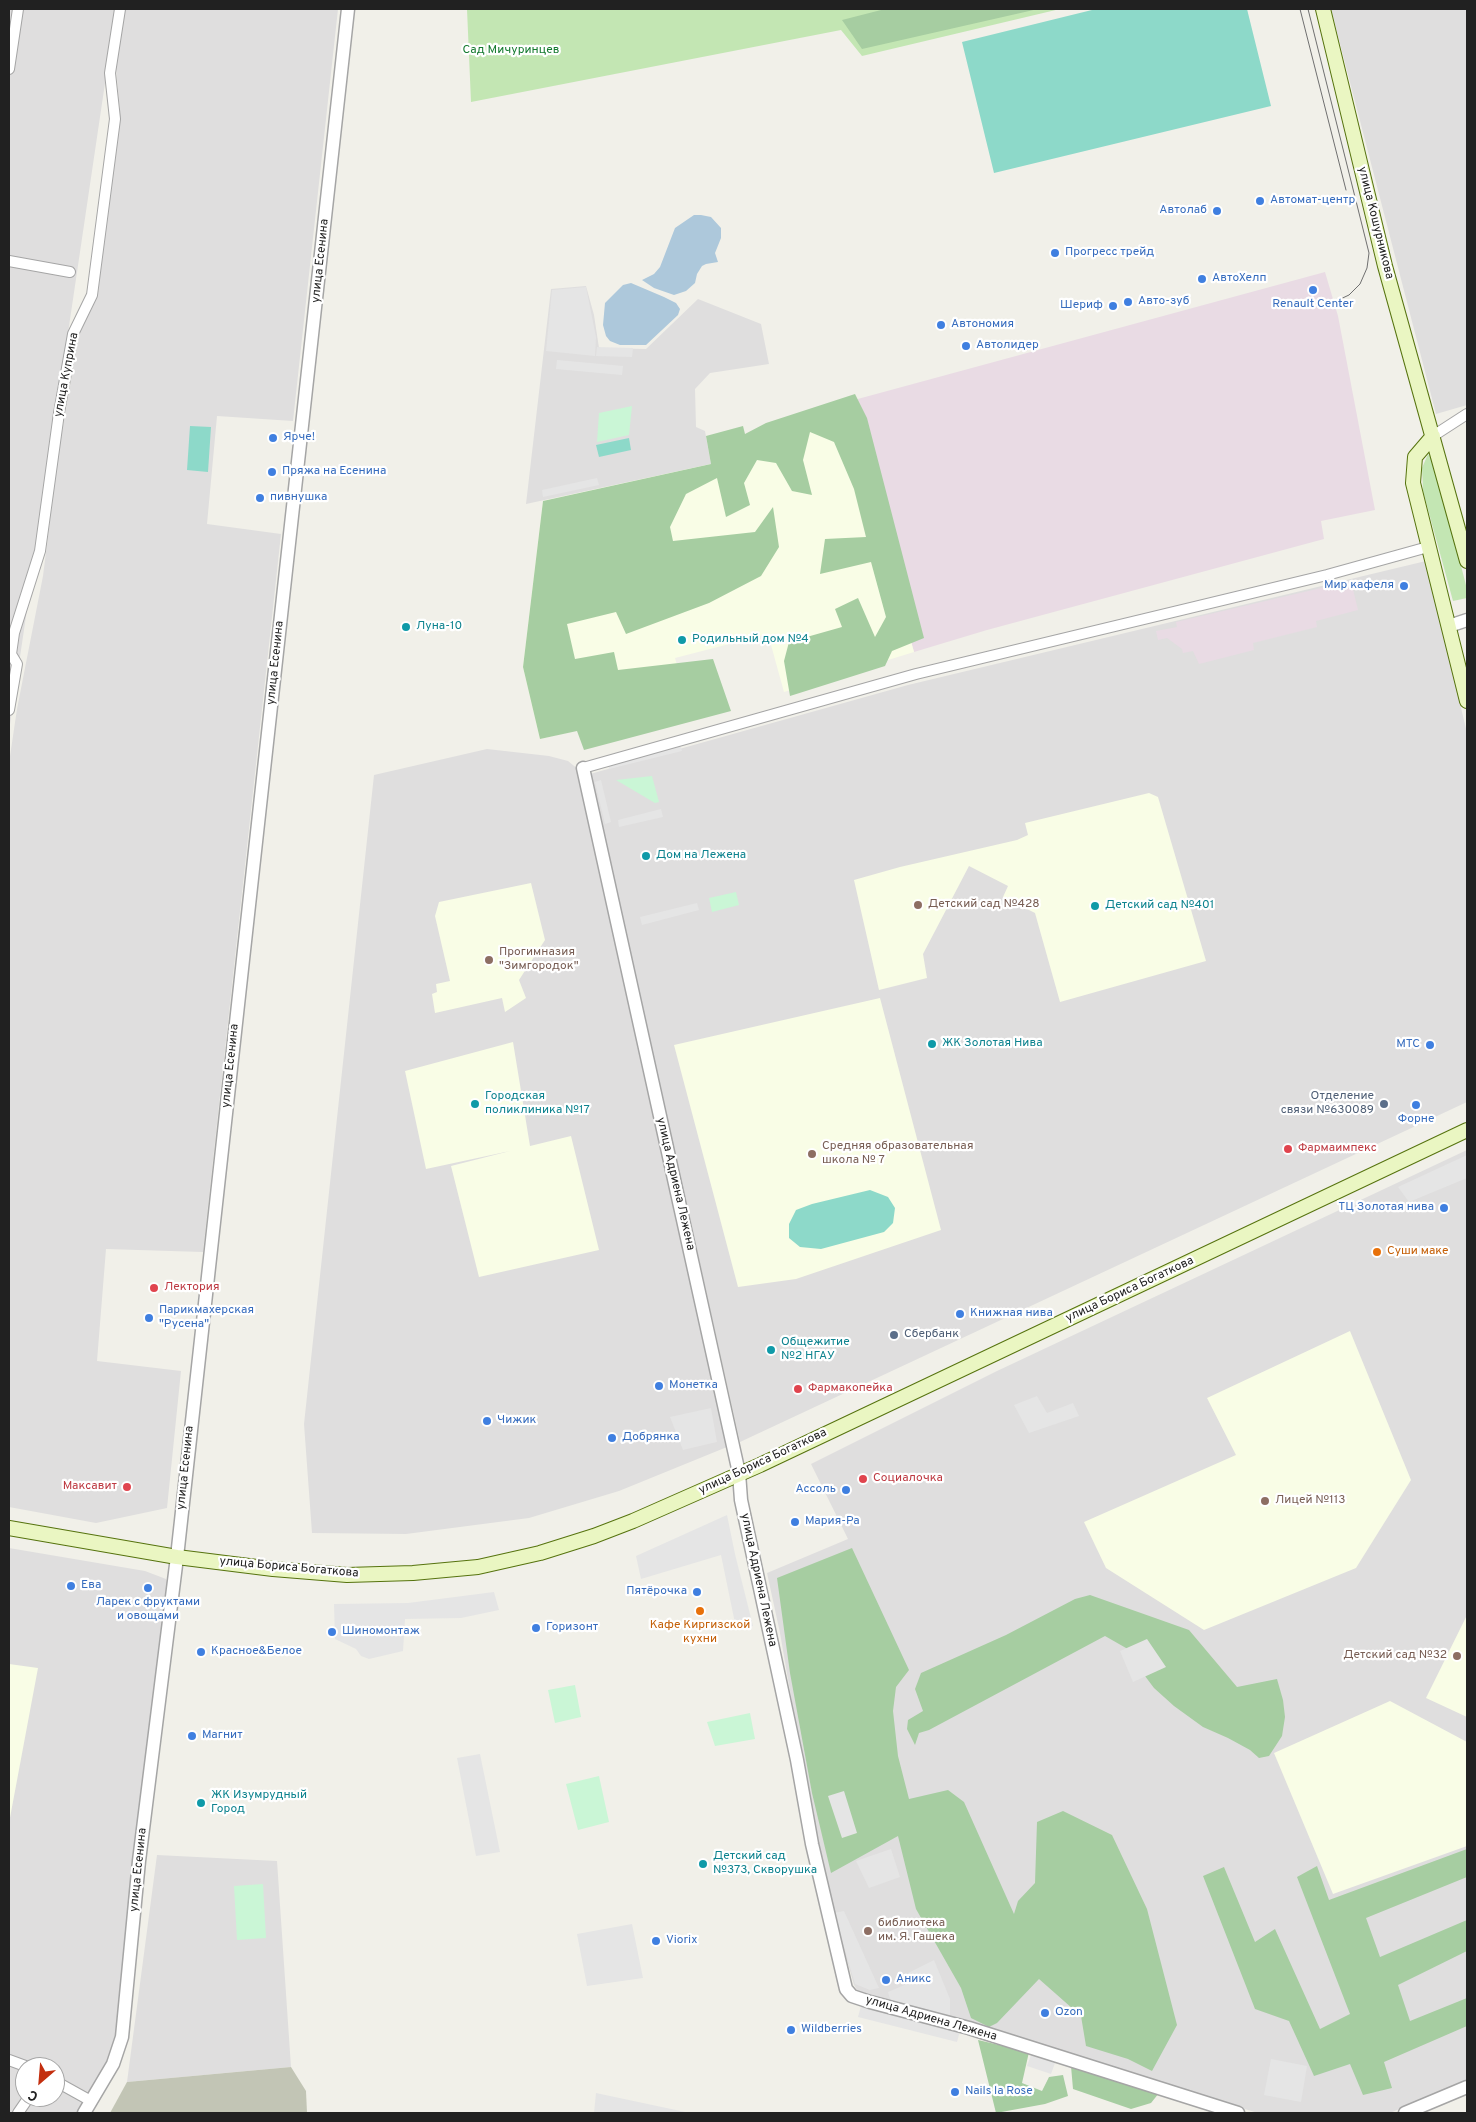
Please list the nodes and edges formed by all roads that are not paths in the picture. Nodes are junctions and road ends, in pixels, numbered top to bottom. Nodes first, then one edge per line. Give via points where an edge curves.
1 (18, 9) edge
2 (120, 9) edge
3 (348, 9) edge
4 (1323, 9) edge
5 (9, 69) edge
6 (9, 261) edge
7 (70, 272) dead end
8 (1467, 414) edge
9 (1433, 436) junction
10 (1428, 547) junction
11 (1467, 561) edge
12 (1467, 620) edge
13 (1449, 626) junction
14 (10, 654) edge
15 (1467, 701) edge
16 (9, 710) edge
17 (583, 768) joint
18 (1467, 1130) edge
19 (739, 1473) junction
20 (9, 1528) edge
21 (176, 1557) junction
22 (65, 2087) edge
23 (1467, 2087) edge
24 (91, 2101) junction
25 (84, 2113) edge
26 (1238, 2113) edge
27 (1405, 2113) edge

1 - 5 street
2 - 14 street, улица Куприна via 110,73 115,119 92,294 73,334 40,551
3 - 21 street, улица Есенина
4 - 9 main road, улица Кошурникова via 1384,266
6 - 7 street
8 - 9 street
9 - 10 main road via 1415,457 1412,469
9 - 11 main road, улица Кошурникова
10 - 13 main road
10 - 17 street via 1327,575 916,674
12 - 13 street
13 - 15 main road
14 - 16 street, улица Куприна via 17,664
17 - 19 street, улица Адриена Лежена
18 - 19 main road, улица Бориса Богаткова
19 - 21 main road, улица Бориса Богаткова via 594,1536 478,1567 347,1575
19 - 26 street, улица Адриена Лежена via 741,1500 812,1844 846,1989 852,1996 870,2002 969,2028
20 - 21 main road, улица Бориса Богаткова
21 - 24 street, улица Есенина via 139,1861 122,2037 113,2064
22 - 24 street
23 - 27 street
24 - 25 street, улица Есенина

